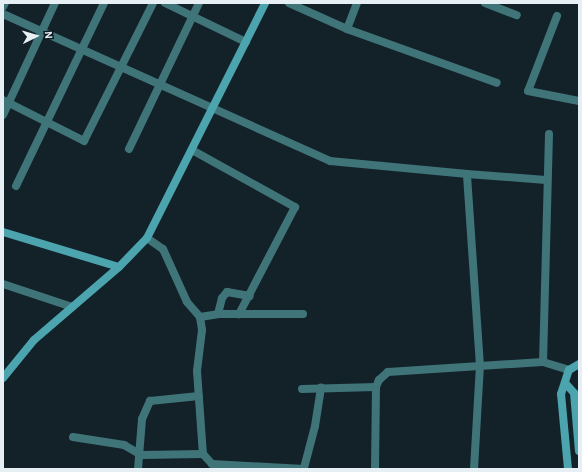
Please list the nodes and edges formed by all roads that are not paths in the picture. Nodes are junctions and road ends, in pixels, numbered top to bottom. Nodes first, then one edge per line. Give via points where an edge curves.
1 (5, 3) edge
2 (55, 3) edge
3 (104, 3) edge
4 (153, 3) edge
5 (165, 3) edge
6 (199, 3) edge
7 (265, 3) edge
8 (289, 3) edge
9 (357, 3) edge
10 (485, 3) edge
11 (3, 7) edge
12 (3, 14) edge
13 (517, 15) dead end
14 (193, 16) junction
15 (557, 16) dead end
16 (347, 29) junction
17 (40, 32) junction
18 (246, 42) junction
19 (81, 50) junction
20 (120, 68) junction
21 (497, 83) dead end
22 (160, 84) junction
23 (6, 101) edge
24 (579, 101) edge
25 (212, 110) junction
26 (3, 115) edge
27 (48, 120) junction
28 (549, 134) dead end
29 (130, 149) dead end
30 (192, 150) junction
31 (467, 174) junction
32 (546, 180) junction
33 (16, 186) dead end
34 (3, 232) edge
35 (147, 238) junction
36 (119, 267) junction
37 (3, 284) edge
38 (250, 296) junction
39 (72, 307) junction
40 (218, 314) junction
41 (239, 314) junction
42 (303, 314) dead end
43 (200, 317) junction
44 (543, 362) junction
45 (579, 364) edge
46 (480, 366) junction
47 (569, 370) junction
48 (3, 378) edge
49 (566, 384) junction
50 (376, 387) junction
51 (322, 388) junction
52 (302, 389) dead end
53 (199, 396) junction
54 (577, 408) edge
55 (73, 437) dead end
56 (579, 451) edge
57 (203, 454) junction
58 (141, 455) junction
59 (254, 467) edge
60 (138, 469) edge
61 (304, 469) edge
62 (375, 469) edge
63 (474, 469) edge
64 (568, 469) edge

1 - 11 street
2 - 17 street
3 - 19 street
4 - 20 street
5 - 14 street
6 - 14 street
7 - 18 street
8 - 16 street
9 - 16 street
10 - 13 street
12 - 17 street
14 - 18 street
14 - 22 street
15 - 24 street via 528,91
16 - 21 street
17 - 19 street
17 - 23 street
18 - 25 street
19 - 20 street
19 - 27 street
20 - 22 street
20 - 27 street via 84,141
22 - 25 street
22 - 29 street
23 - 26 street
23 - 27 street
25 - 30 street
25 - 31 street via 330,162
27 - 33 street
28 - 32 street
30 - 35 street
30 - 38 street via 295,207
31 - 32 street
31 - 46 street
32 - 44 street
34 - 36 street
35 - 36 street
35 - 43 street via 163,249 187,302
36 - 39 street
37 - 39 street
38 - 40 street via 227,292 222,298
38 - 41 street
39 - 48 street via 34,340
40 - 41 street
40 - 43 street
41 - 42 street
43 - 53 street via 202,330 197,371
44 - 46 street
44 - 47 street
45 - 47 street
46 - 50 street via 388,372 379,380
46 - 63 street
47 - 49 street
49 - 54 street via 574,393
49 - 64 street via 561,394
50 - 51 street
50 - 62 street
51 - 52 street
51 - 61 street via 316,426
53 - 57 street
53 - 58 street via 150,401 142,419
54 - 56 street
55 - 58 street via 124,445
57 - 58 street
57 - 59 street via 212,464
58 - 60 street
59 - 61 street

